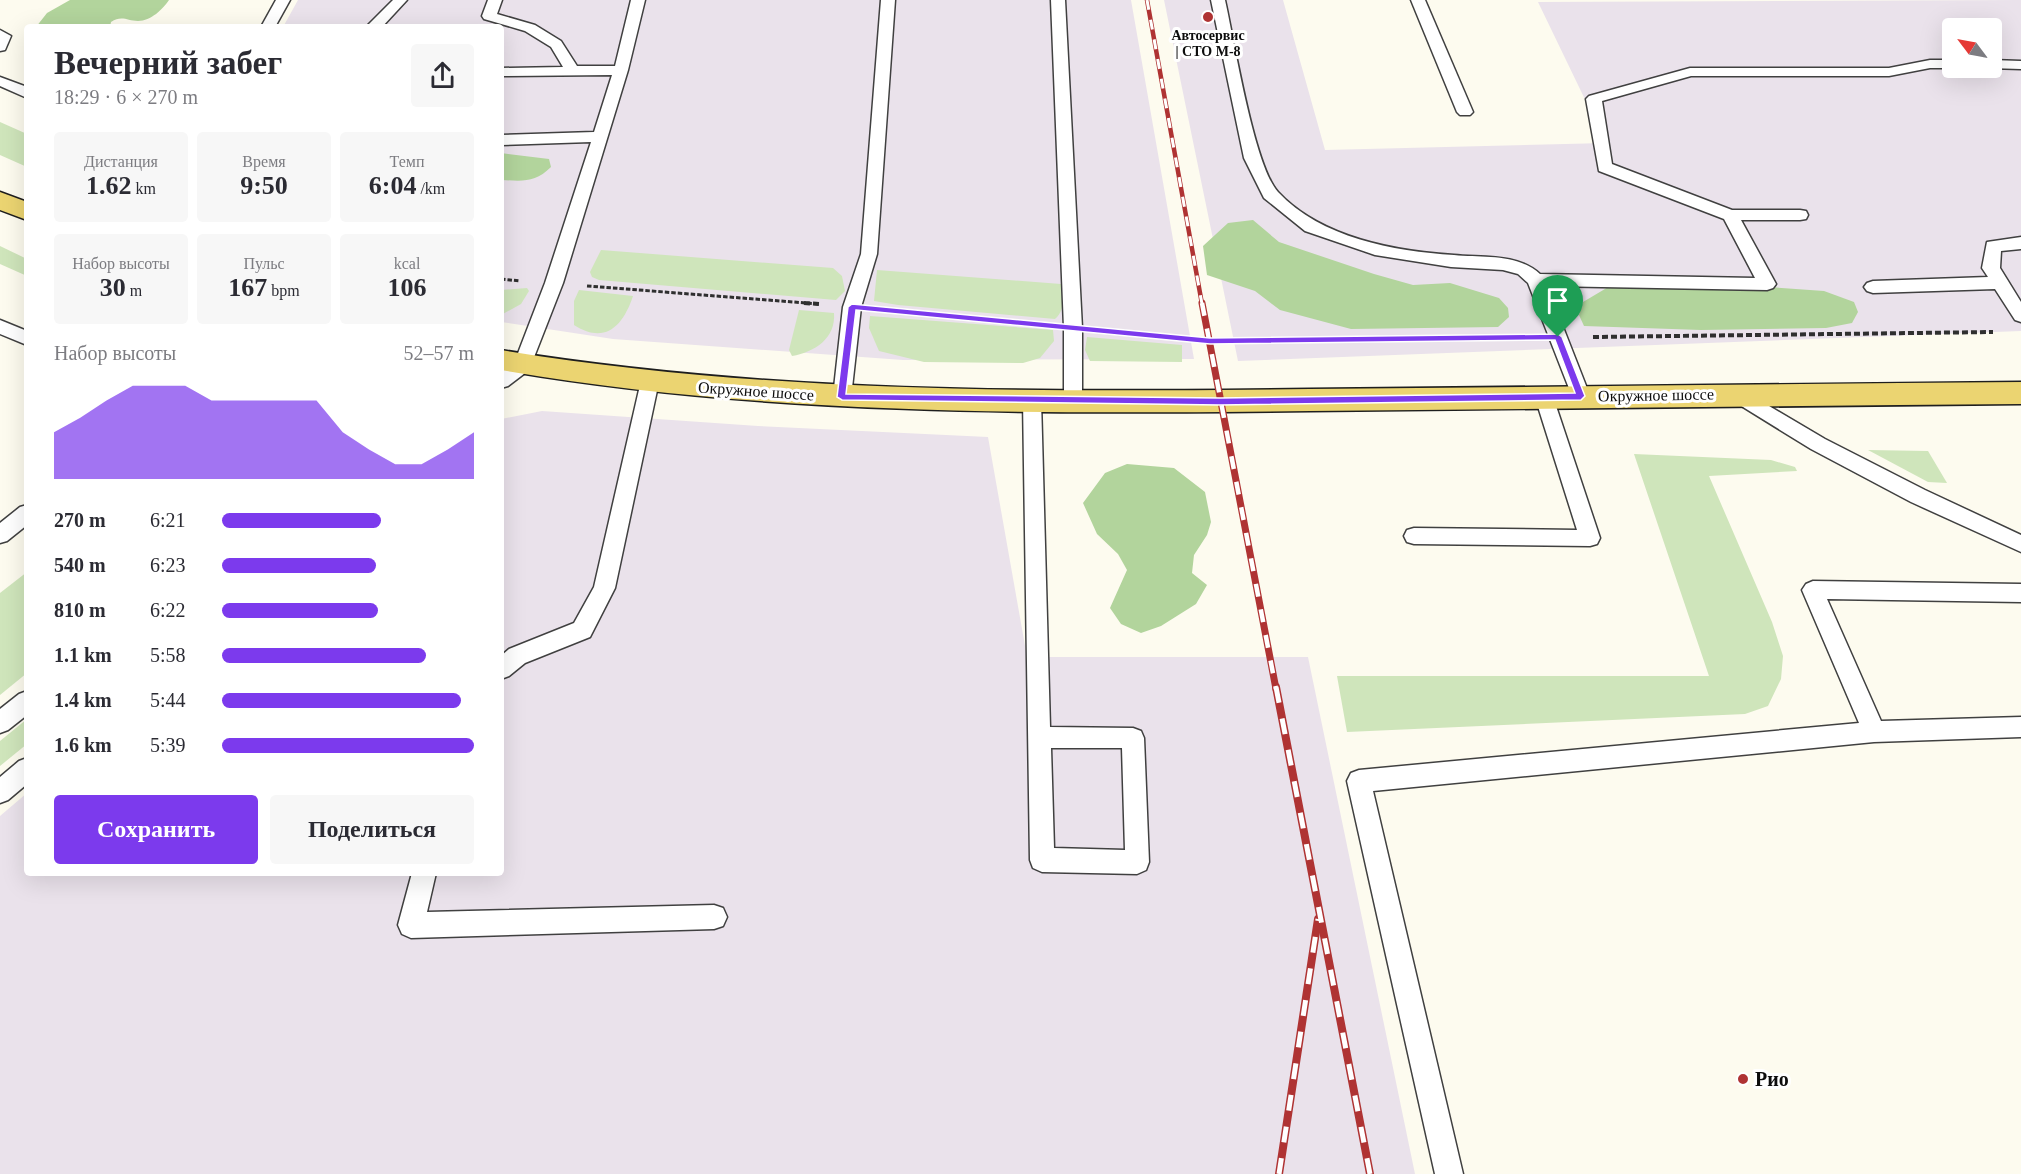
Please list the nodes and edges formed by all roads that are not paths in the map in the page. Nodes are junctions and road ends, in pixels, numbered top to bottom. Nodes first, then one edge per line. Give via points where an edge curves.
1 (283, 0) edge
2 (400, 0) edge
3 (495, 0) edge
4 (638, 0) edge
5 (888, 0) edge
6 (1058, 0) edge
7 (1218, 0) edge
8 (1418, 0) edge
9 (270, 24) edge
10 (377, 24) edge
11 (0, 34) edge
12 (0, 47) edge
13 (1942, 64) edge
14 (2002, 64) edge
15 (2021, 65) edge
16 (621, 70) junction
17 (573, 71) junction
18 (504, 72) edge
19 (0, 81) edge
20 (24, 92) edge
21 (1465, 112) dead end
22 (600, 137) junction
23 (504, 140) edge
24 (0, 200) edge
25 (24, 211) edge
26 (1730, 215) junction
27 (1800, 215) dead end
28 (2021, 243) edge
29 (1536, 280) junction
30 (2001, 283) junction
31 (1873, 287) dead end
32 (2021, 315) edge
33 (0, 326) edge
34 (24, 338) edge
35 (508, 369) edge
36 (650, 381) junction
37 (2021, 393) edge
38 (1737, 394) junction
39 (1581, 396) junction
40 (842, 397) junction
41 (1544, 397) junction
42 (1032, 400) junction
43 (1073, 400) junction
44 (24, 515) edge
45 (0, 535) edge
46 (1414, 536) dead end
47 (2021, 542) edge
48 (2021, 593) edge
49 (504, 667) edge
50 (24, 703) edge
51 (0, 723) edge
52 (2021, 727) edge
53 (1874, 732) junction
54 (1039, 737) junction
55 (24, 772) edge
56 (0, 792) edge
57 (423, 876) edge
58 (714, 917) dead end
59 (1449, 1174) edge

1 - 9 lane
2 - 10 lane
3 - 17 lane via 489,15 530,28 556,44
4 - 16 lane
5 - 40 lane via 869,254 852,307
6 - 43 lane
7 - 29 lane via 1252,158 1270,194 1311,227 1381,251 1503,264 1524,269
8 - 21 lane
11 - 12 lane via 4,36
13 - 26 lane via 1889,72 1690,72 1594,99 1605,167
14 - 15 lane
16 - 17 lane
16 - 22 lane
17 - 18 lane
19 - 20 lane
22 - 23 lane
22 - 35 lane via 554,283
24 - 25 main road
26 - 27 lane
26 - 29 lane via 1767,284
28 - 30 lane via 1993,246 1991,267
29 - 39 lane
30 - 31 lane
30 - 32 lane
33 - 34 lane
35 - 36 main road, Окружное шоссе
36 - 40 main road, Окружное шоссе
36 - 49 lane via 604,588 588,620 582,630 517,656
37 - 38 main road, Окружное шоссе
38 - 39 main road, Окружное шоссе
38 - 47 lane via 1828,449 1918,496
39 - 41 main road, Окружное шоссе
40 - 42 main road, Окружное шоссе
41 - 43 main road, Окружное шоссе
41 - 46 lane via 1590,538
42 - 43 main road, Окружное шоссе
42 - 54 lane
44 - 45 lane
48 - 53 lane via 1813,590
50 - 51 lane
52 - 53 lane
53 - 59 lane via 1359,782
54 - 54 lane via 1042,860 1137,862 1132,738
55 - 56 lane
57 - 58 lane via 411,925

